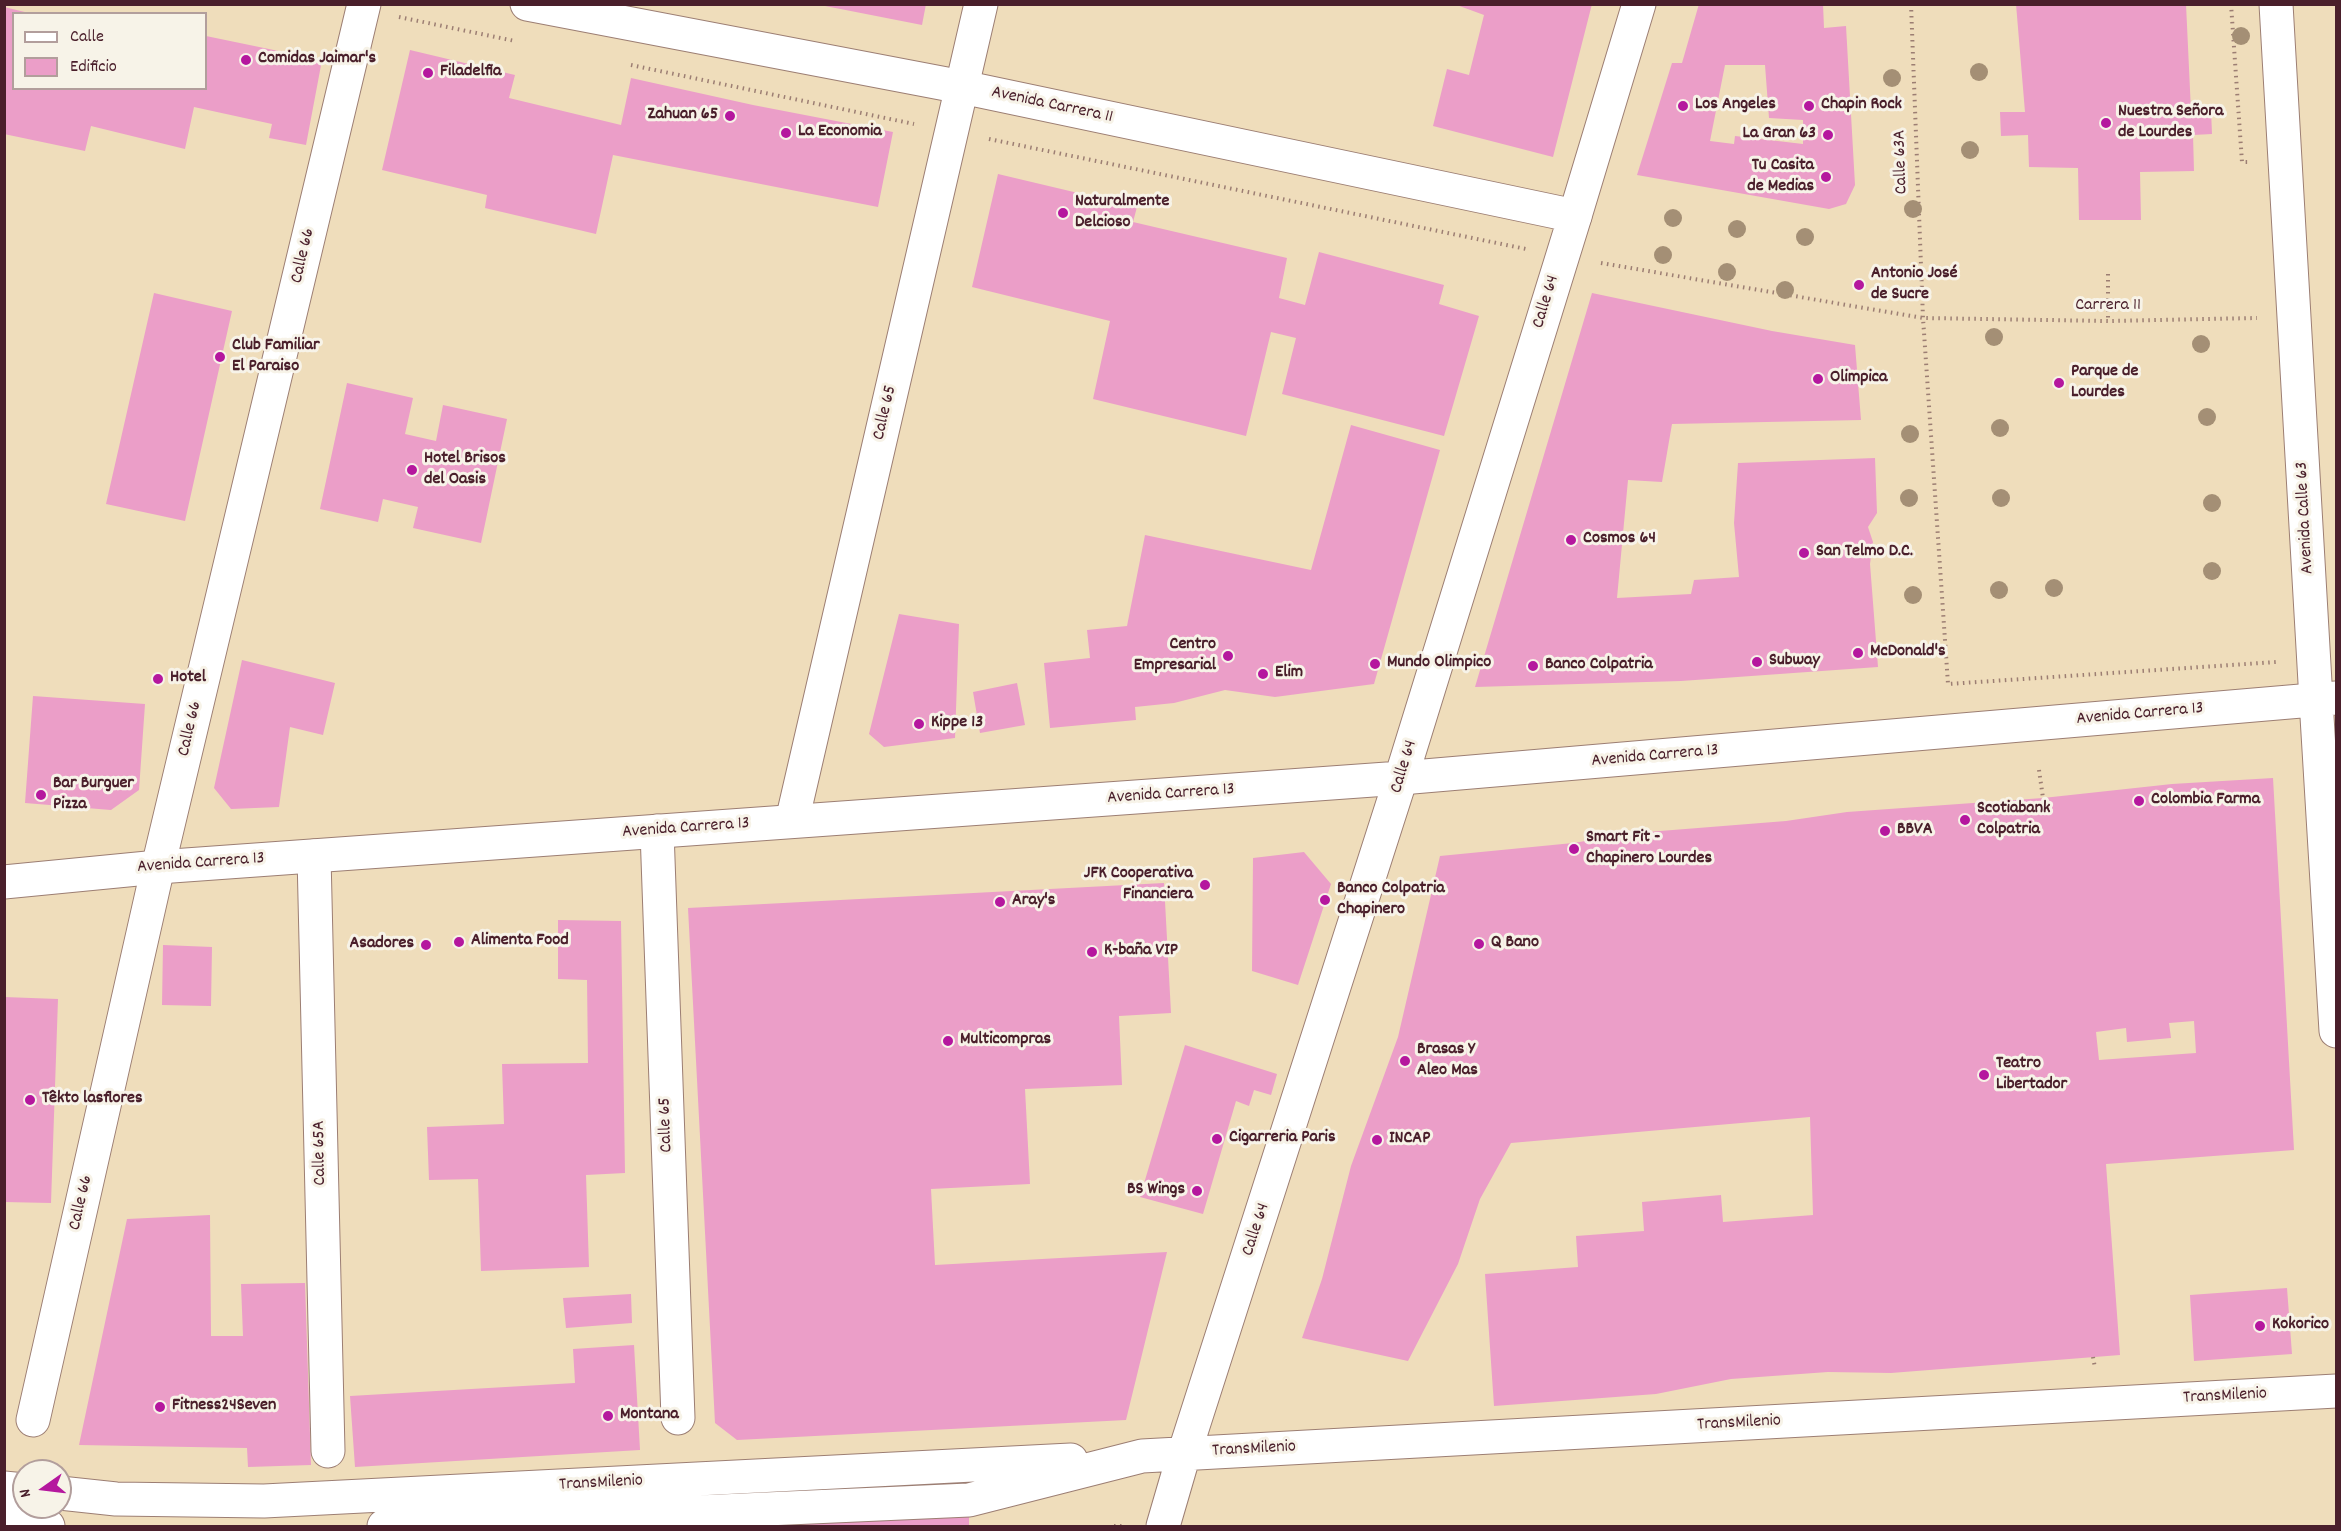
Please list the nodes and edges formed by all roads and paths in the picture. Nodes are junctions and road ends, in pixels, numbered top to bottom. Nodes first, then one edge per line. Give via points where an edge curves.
1 (364, 4) edge
2 (527, 4) edge
3 (981, 4) edge
4 (1639, 4) edge
5 (1911, 4) edge
6 (2276, 4) edge
7 (962, 87) junction
8 (1575, 216) junction
9 (1561, 257) junction
10 (2108, 274) dead end
11 (1923, 318) junction
12 (2294, 318) junction
13 (2108, 321) junction
14 (2314, 659) junction
15 (2326, 699) edge
16 (2039, 770) dead end
17 (1401, 778) junction
18 (2043, 798) dead end
19 (792, 821) junction
20 (657, 831) junction
21 (314, 856) junction
22 (158, 867) junction
23 (4, 882) edge
24 (2337, 1031) edge
25 (2337, 1391) edge
26 (678, 1418) dead end
27 (33, 1420) dead end
28 (328, 1451) dead end
29 (1184, 1454) junction
30 (1142, 1456) junction
31 (72, 1494) edge
32 (4, 1521) edge
33 (48, 1527) edge
34 (384, 1527) edge
35 (1163, 1527) edge

1 - 22 street, Calle 66
2 - 7 street, Avenida Carrera 11
3 - 7 street, Calle 65
4 - 8 street, Calle 64
5 - 11 path, Calle 63A
6 - 12 street, Avenida Calle 63
7 - 8 street, Avenida Carrera 11
7 - 19 street, Calle 65
8 - 9 street, Calle 64
9 - 11 path, Carrera 11
9 - 17 street, Calle 64
10 - 13 path
11 - 13 path, Carrera 11
11 - 14 path, Calle 63A via 1948,684
12 - 13 path, Carrera 11
12 - 14 street, Avenida Calle 63
14 - 15 street, Avenida Calle 63
15 - 17 street, Avenida Carrera 13
15 - 24 street, Avenida Calle 63
16 - 18 path
17 - 19 street, Avenida Carrera 13
17 - 29 street, Calle 64
19 - 20 street, Avenida Carrera 13
20 - 21 street, Avenida Carrera 13
20 - 26 street, Calle 65
21 - 22 street, Avenida Carrera 13
21 - 28 street, Calle 65A
22 - 23 street, Avenida Carrera 13
22 - 27 street, Calle 66
25 - 29 street, TransMilenio
29 - 30 street, TransMilenio
29 - 35 street, Calle 64
30 - 31 street, TransMilenio via 264,1501 116,1499
30 - 34 street, TransMilenio via 969,1500
32 - 33 street

